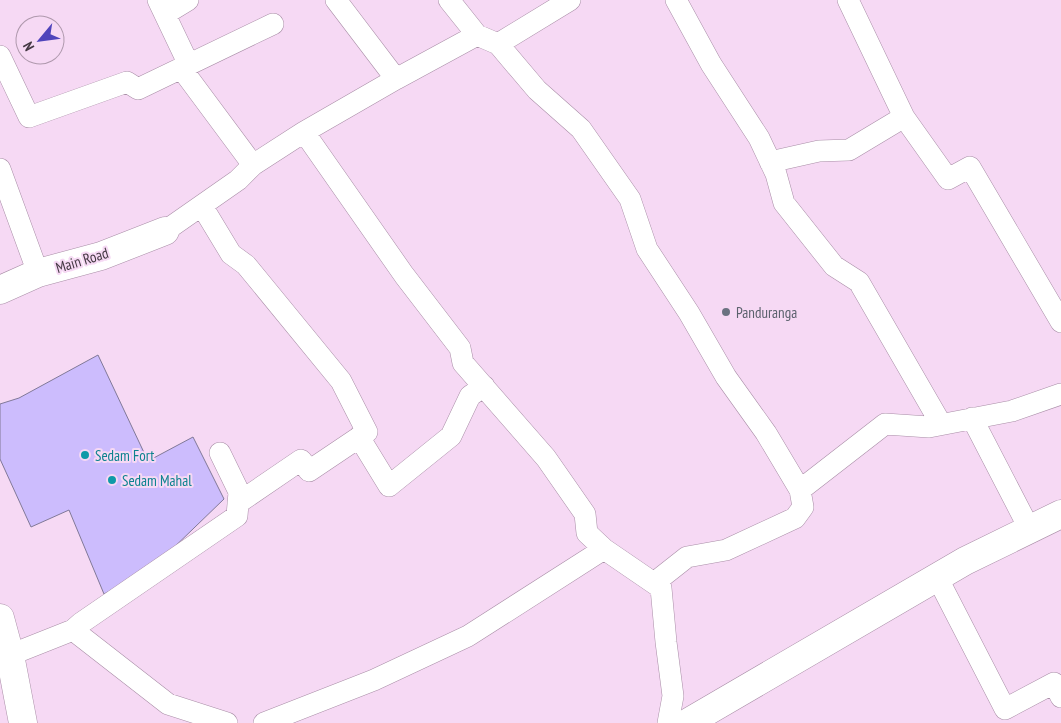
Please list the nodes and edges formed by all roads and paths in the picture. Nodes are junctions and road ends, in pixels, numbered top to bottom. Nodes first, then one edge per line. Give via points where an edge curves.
1 (188, 0) edge
2 (336, 0) edge
3 (450, 0) edge
4 (570, 0) edge
5 (676, 0) edge
6 (848, 0) edge
7 (162, 7) edge
8 (273, 24) dead end
9 (477, 35) junction
10 (498, 44) junction
11 (0, 56) edge
12 (185, 66) junction
13 (396, 79) junction
14 (904, 117) junction
15 (304, 132) junction
16 (770, 162) junction
17 (252, 165) junction
18 (0, 169) edge
19 (202, 206) junction
20 (165, 230) joint
21 (38, 273) junction
22 (0, 290) edge
23 (1061, 322) edge
24 (484, 386) junction
25 (1061, 394) edge
26 (972, 418) junction
27 (940, 424) junction
28 (359, 437) junction
29 (220, 453) dead end
30 (800, 490) junction
31 (238, 503) junction
32 (1061, 514) edge
33 (1030, 530) junction
34 (604, 549) junction
35 (937, 577) junction
36 (654, 583) junction
37 (73, 630) junction
38 (4, 637) edge
39 (1061, 697) edge
40 (23, 723) edge
41 (227, 723) edge
42 (264, 723) edge
43 (668, 723) edge
44 (687, 723) edge

1 - 7 street
2 - 13 street
3 - 9 street
4 - 10 street
5 - 16 street via 712,64 760,138
6 - 14 street
7 - 12 street
8 - 12 street
9 - 10 street
9 - 13 street
10 - 30 street via 537,90 581,129 630,199 647,249
11 - 12 street via 29,118 127,82 138,89
12 - 17 street
13 - 15 street
14 - 16 street via 849,150 819,151
14 - 23 street via 948,179 970,167
15 - 17 street
15 - 24 street via 404,275 460,348 463,363
16 - 27 street via 784,203 834,266 859,282
17 - 19 street via 238,180
18 - 21 street
19 - 20 street
19 - 28 street via 231,254 246,265 341,382 367,432
20 - 21 street, Main Road via 101,256
21 - 22 street, Main Road
24 - 28 street via 470,396 451,436 389,486
24 - 34 street via 546,458 584,514 587,533
25 - 26 street via 1012,411
26 - 27 street
26 - 33 street
27 - 30 street via 929,427 885,424
28 - 31 street via 309,471 301,460
29 - 31 street via 239,492
30 - 36 street via 803,507 795,518 726,550 687,557
31 - 37 street via 237,516
32 - 33 street
33 - 35 street
34 - 36 street
34 - 42 street via 468,636 374,680
35 - 39 street via 1005,709 1054,683
35 - 44 street
36 - 43 street via 661,588 673,696
37 - 38 street
37 - 41 street via 168,704
38 - 40 street

